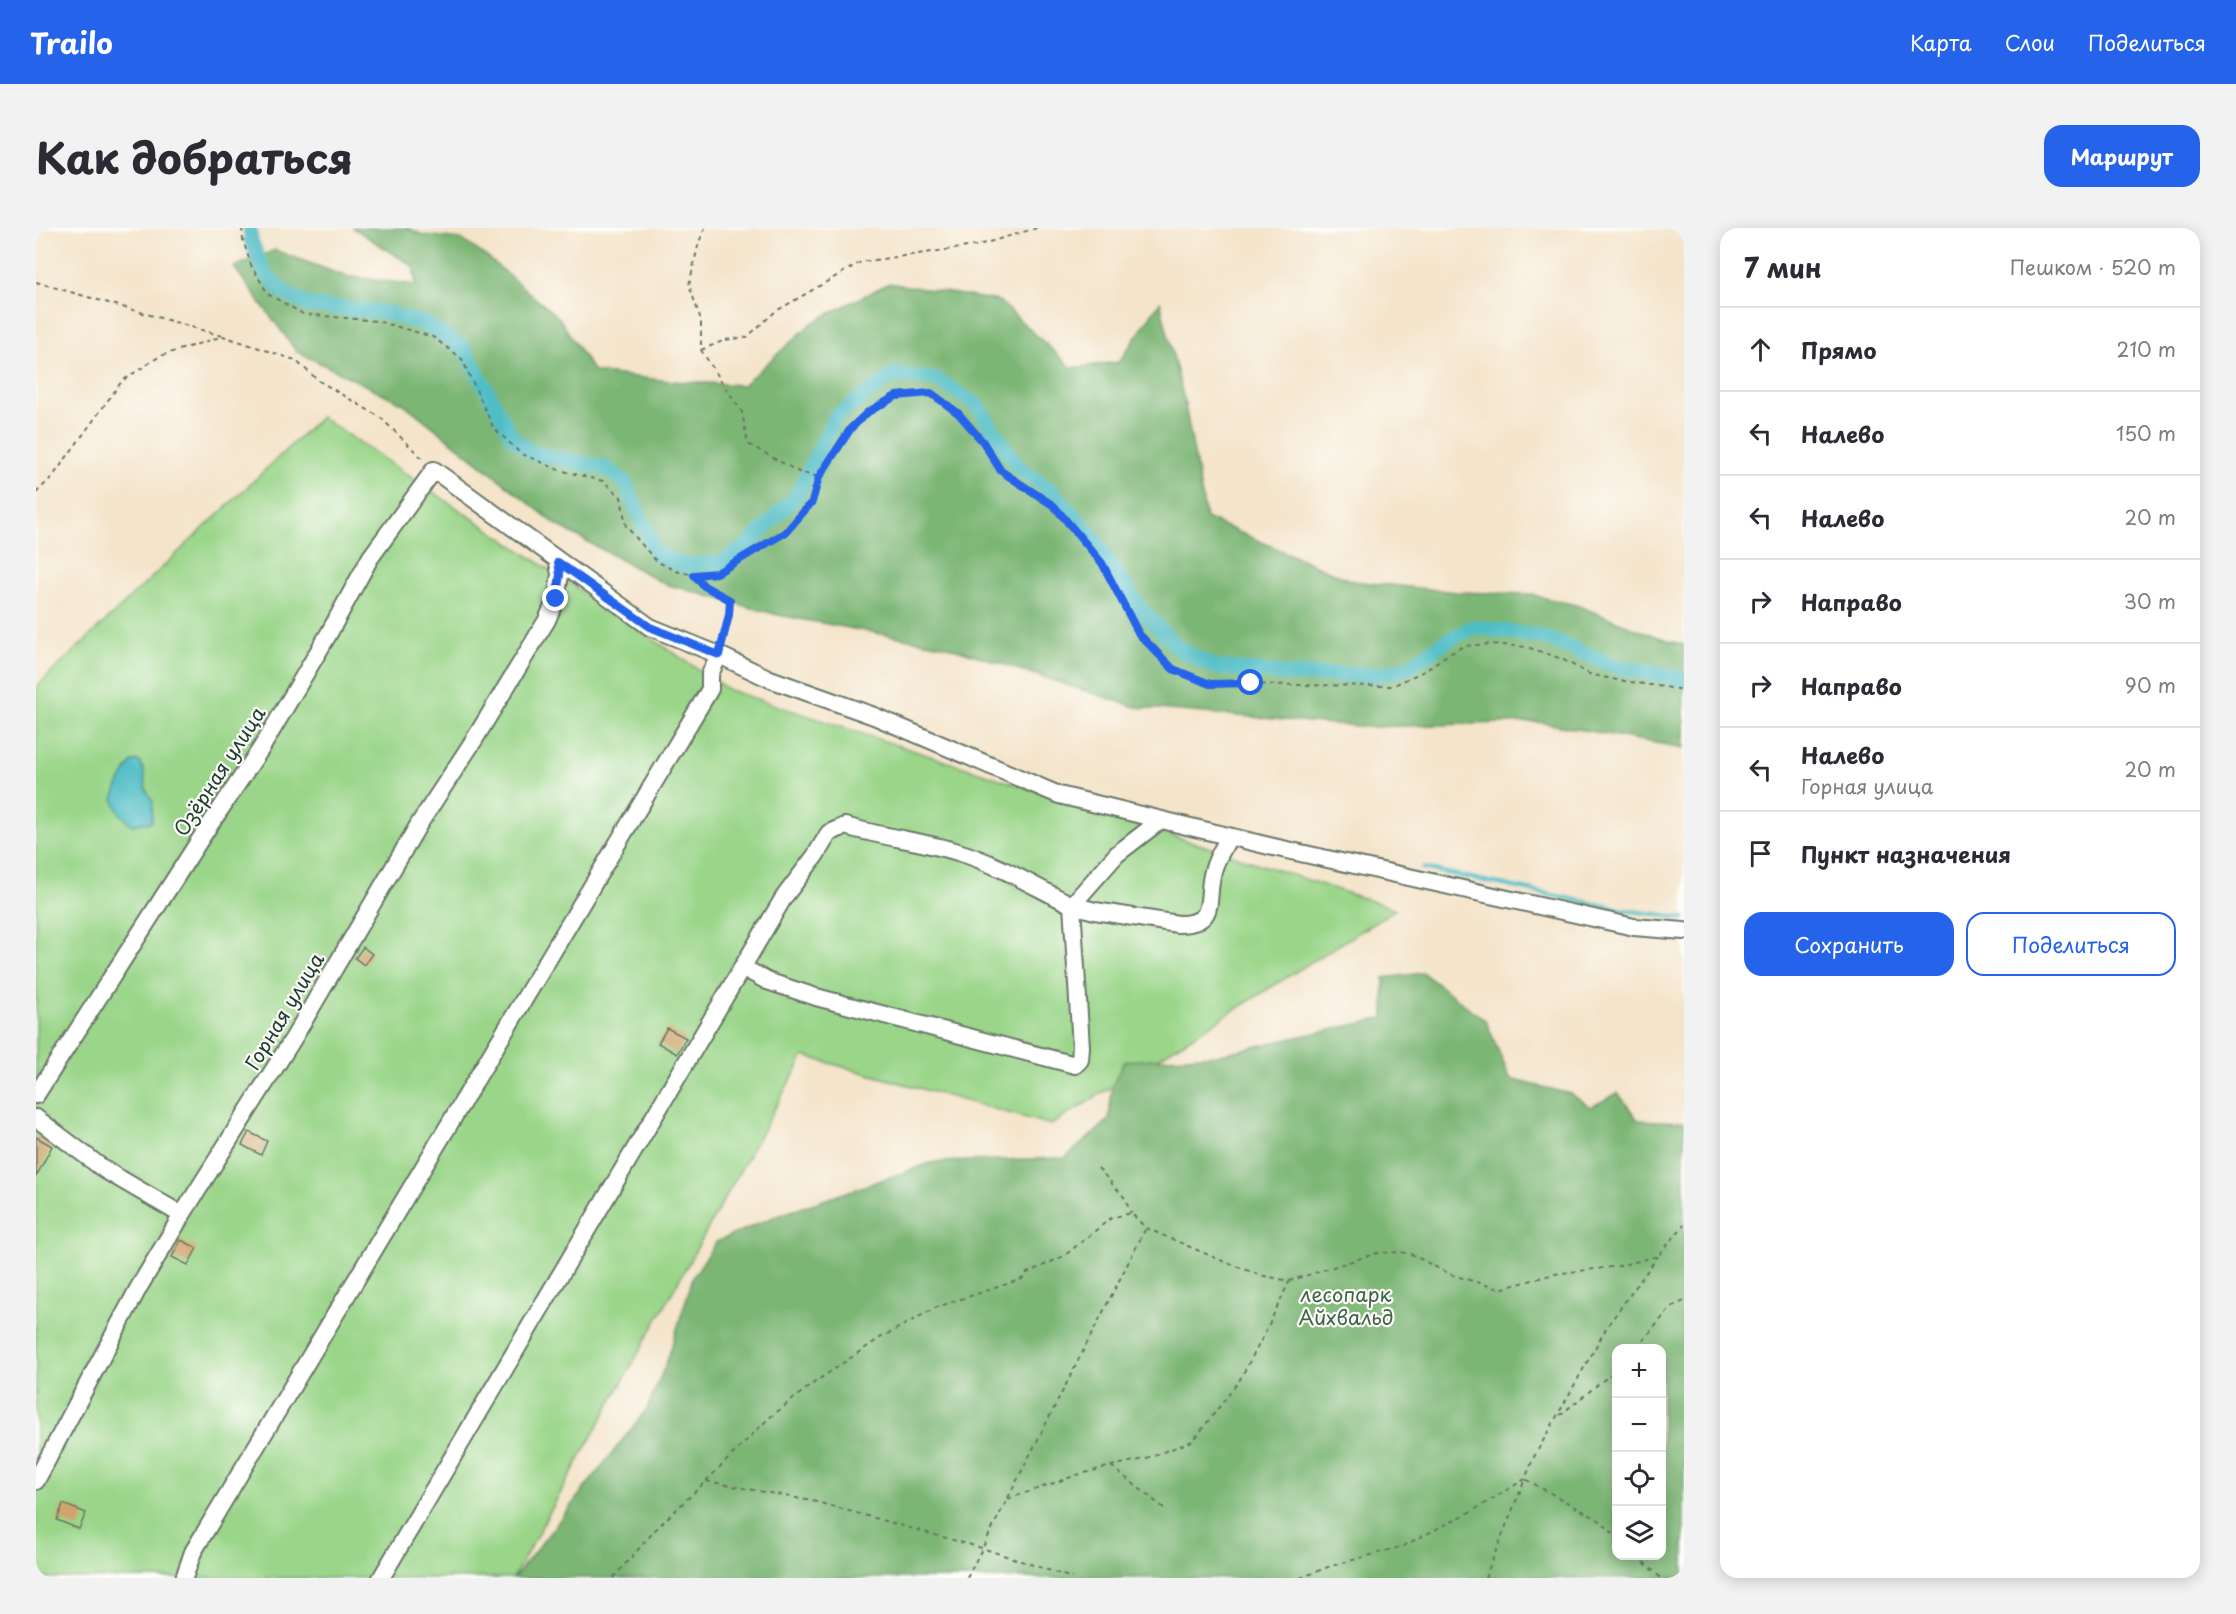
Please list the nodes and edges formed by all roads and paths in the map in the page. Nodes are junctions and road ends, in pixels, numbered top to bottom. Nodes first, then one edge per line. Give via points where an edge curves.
1 (242, 228) edge
2 (705, 228) edge
3 (1037, 228) edge
4 (36, 282) edge
5 (223, 336) junction
6 (701, 350) junction
7 (434, 470) junction
8 (819, 477) junction
9 (36, 493) edge
10 (558, 562) junction
11 (694, 575) junction
12 (719, 655) junction
13 (1684, 690) edge
14 (1161, 820) junction
15 (1229, 837) junction
16 (1072, 905) junction
17 (1684, 931) edge
18 (742, 967) junction
19 (36, 1095) edge
20 (36, 1118) edge
21 (1098, 1168) dead end
22 (1131, 1213) junction
23 (182, 1215) junction
24 (1684, 1225) edge
25 (1146, 1228) junction
26 (1658, 1256) junction
27 (1289, 1281) junction
28 (1684, 1301) edge
29 (1640, 1344) edge
30 (1612, 1374) edge
31 (1558, 1417) junction
32 (1111, 1466) junction
33 (1525, 1479) junction
34 (36, 1481) edge
35 (706, 1481) junction
36 (1008, 1499) junction
37 (1165, 1509) dead end
38 (1612, 1532) edge
39 (982, 1548) junction
40 (1641, 1560) edge
41 (184, 1578) edge
42 (381, 1578) edge
43 (613, 1578) edge
44 (967, 1578) edge
45 (1072, 1578) edge
46 (1300, 1578) edge
47 (1485, 1578) edge
48 (1661, 1578) edge

1 - 11 path via 251,265 268,294 303,314 377,321 434,337 462,359 493,427 520,453 559,470 603,481 621,497 626,526 656,561
2 - 6 path via 688,285 701,320
3 - 6 path via 975,246 861,262 776,311 747,337 725,340
4 - 5 path
5 - 7 path via 295,360 319,381 380,417
5 - 9 path via 160,356 122,381 53,476
6 - 8 path via 742,412 748,444 799,472
7 - 10 street
7 - 19 street, Озёрная улица via 370,558 262,747
8 - 11 path via 812,502 786,532 717,573
8 - 13 path via 851,428 868,412 896,396 931,393 958,413 1001,471 1054,506 1102,563 1139,634 1173,669 1210,684 1392,686 1464,646 1490,644 1527,647 1589,674
10 - 12 street via 650,627
10 - 23 street, Горная улица via 556,599 547,620
11 - 12 path via 704,586 730,600
12 - 14 street via 1059,795
12 - 41 street via 710,674 710,689 193,1552
14 - 15 street
14 - 16 street via 1117,854
15 - 16 street via 1213,868 1209,908 1203,919 1178,924
15 - 17 street via 1634,927
16 - 18 street via 958,852 845,826 829,833
16 - 18 street via 1081,1047 1080,1060 1075,1065 816,998 767,981
18 - 42 street
20 - 23 street via 105,1170
21 - 22 path via 1124,1197
22 - 25 path
22 - 35 path via 1111,1218 1064,1256 1022,1279 937,1307 880,1338 769,1418
23 - 34 street, Горная улица via 139,1287
24 - 26 path
25 - 27 path via 1260,1275
25 - 36 path
26 - 27 path via 1619,1266 1554,1274 1500,1289 1449,1274 1400,1252 1377,1253
26 - 31 path via 1608,1325
27 - 32 path via 1239,1381 1193,1441 1144,1460
28 - 29 path via 1671,1307
30 - 31 path
31 - 33 path
32 - 36 path
32 - 37 path
33 - 38 path via 1599,1520
33 - 46 path via 1403,1546
33 - 47 path
35 - 39 path via 817,1502
35 - 43 path
36 - 39 path
39 - 44 path
39 - 45 path
40 - 48 path

